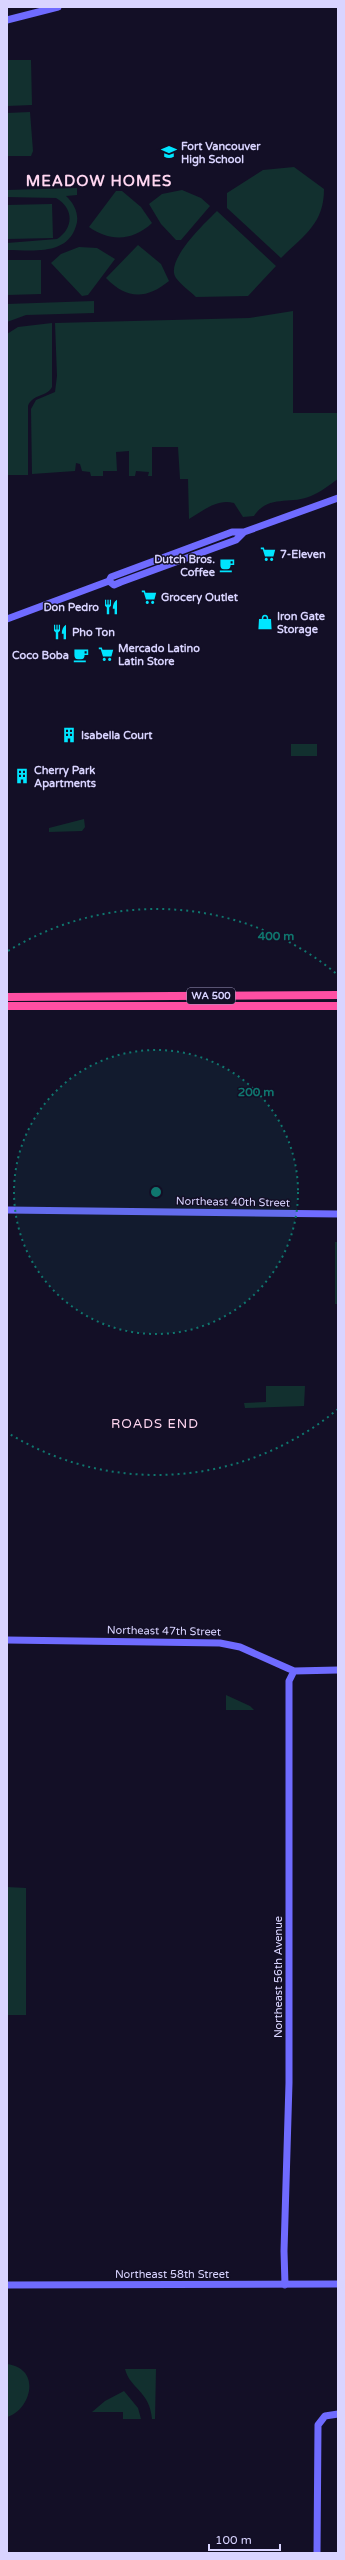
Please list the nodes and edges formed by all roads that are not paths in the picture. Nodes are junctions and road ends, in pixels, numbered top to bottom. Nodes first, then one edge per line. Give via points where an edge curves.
1 (58, 7) edge
2 (7, 20) edge
3 (338, 498) edge
4 (7, 620) edge
5 (7, 991) edge
6 (338, 995) edge
7 (84, 996) junction
8 (7, 997) edge
9 (7, 1006) edge
10 (338, 1006) edge
11 (106, 1007) junction
12 (7, 1010) edge
13 (7, 1210) edge
14 (338, 1214) edge
15 (7, 1640) edge
16 (338, 1670) edge
17 (294, 1671) junction
18 (285, 2284) junction
19 (338, 2284) edge
20 (7, 2286) edge
21 (338, 2414) edge
22 (317, 2553) edge

1 - 2 street
3 - 4 street via 244,532 236,540 121,582 114,584 109,581
5 - 7 highway
6 - 7 highway, WA 500
7 - 8 highway, WA 500
9 - 11 highway, WA 500
10 - 11 highway, WA 500
11 - 12 highway
13 - 14 street, Northeast 40th Street
15 - 17 street, Northeast 47th Street via 220,1643 240,1647
16 - 17 street, Northeast 47th Street
17 - 18 street, Northeast 56th Avenue via 289,1681 289,2048
18 - 19 street, Northeast 58th Street
18 - 20 street, Northeast 58th Street
21 - 22 street via 321,2419 318,2430

